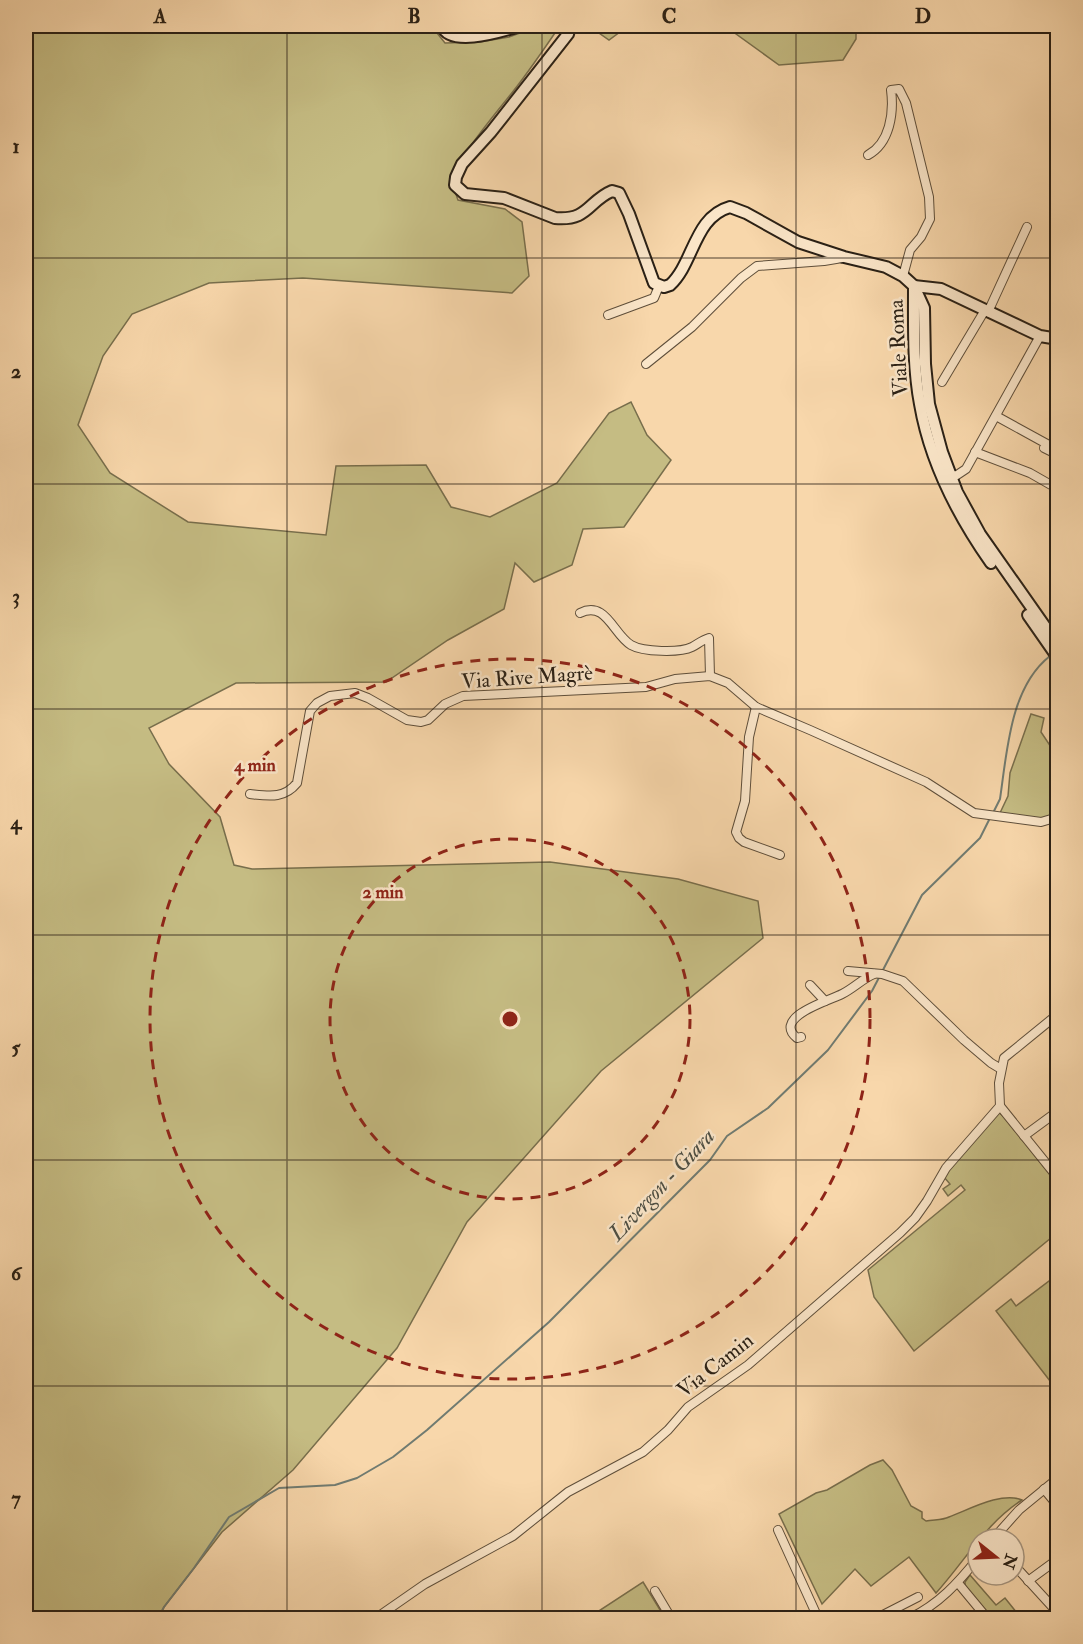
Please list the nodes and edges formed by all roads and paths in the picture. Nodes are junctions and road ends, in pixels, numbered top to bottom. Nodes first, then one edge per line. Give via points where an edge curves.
1 (442, 26) edge
2 (520, 26) edge
3 (570, 26) edge
4 (868, 155) dead end
5 (1027, 227) dead end
6 (844, 257) junction
7 (903, 276) junction
8 (659, 286) junction
9 (914, 286) junction
10 (987, 311) junction
11 (608, 315) dead end
12 (1040, 336) junction
13 (1058, 339) edge
14 (646, 364) dead end
15 (942, 382) dead end
16 (996, 416) junction
17 (975, 452) junction
18 (1058, 455) edge
19 (951, 476) junction
20 (1058, 489) edge
21 (1024, 604) junction
22 (580, 613) dead end
23 (1053, 643) edge
24 (1058, 658) edge
25 (710, 676) junction
26 (756, 707) junction
27 (250, 794) dead end
28 (1058, 817) edge
29 (780, 855) dead end
30 (848, 971) dead end
31 (876, 974) junction
32 (810, 985) dead end
33 (825, 1001) junction
34 (1058, 1014) edge
35 (801, 1037) dead end
36 (1001, 1069) junction
37 (1000, 1106) junction
38 (1058, 1111) edge
39 (1024, 1136) junction
40 (1058, 1178) edge
41 (1058, 1478) edge
42 (1044, 1489) junction
43 (1058, 1506) edge
44 (1004, 1527) edge
45 (778, 1530) dead end
46 (1058, 1559) edge
47 (966, 1573) edge
48 (1026, 1579) edge
49 (1028, 1581) junction
50 (958, 1583) junction
51 (655, 1591) dead end
52 (918, 1597) dead end
53 (1058, 1613) edge
54 (376, 1618) edge
55 (671, 1618) edge
56 (818, 1618) edge
57 (877, 1618) edge
58 (910, 1618) edge
59 (987, 1618) edge

1 - 2 main road via 450,36 465,37
3 - 8 main road via 568,34 462,164 455,185 465,194 504,198 564,219 584,213 612,191 619,194 648,270
4 - 7 street via 880,146 886,134 892,110 891,90 899,89 910,118 930,210 926,229 910,250
5 - 10 street
6 - 7 main road via 886,267
6 - 8 main road via 798,242 730,207 705,224 679,277 670,285
6 - 14 street via 757,266
7 - 9 main road
8 - 11 street via 654,298
9 - 10 main road via 941,289
9 - 19 main road, Viale Roma via 924,308 929,404
9 - 21 main road, Viale Roma via 914,347 929,443 959,512
10 - 12 main road
10 - 15 street
12 - 13 main road
12 - 16 street
16 - 17 street
16 - 18 street via 1047,444 1044,448
17 - 19 street via 963,471
17 - 20 street via 1030,473
19 - 21 main road, Viale Roma via 980,534
21 - 23 main road, Viale Roma
22 - 25 street via 598,612 632,645 644,649 691,648 709,638
23 - 24 main road, Viale Roma
25 - 26 street via 728,683
25 - 27 street, Via Rive Magrè via 646,687 463,696 445,704 428,720 413,722 355,693 330,696 310,711 297,783 291,790 273,797
26 - 28 street via 894,767 974,813 1041,822
26 - 29 street via 749,737 746,801 736,832 744,842
30 - 31 street
31 - 33 street
31 - 36 street via 903,981 964,1040
32 - 33 street
33 - 35 street via 804,1010 793,1022 792,1033
34 - 36 street via 1004,1058
36 - 37 street
37 - 39 street
37 - 54 street, Via Camin via 946,1168 915,1218 900,1233 748,1365 688,1407 643,1452 568,1492 513,1536 425,1584
38 - 39 street
39 - 40 street
41 - 42 street
42 - 43 street
42 - 44 street
45 - 56 street
46 - 49 street
47 - 50 street
48 - 49 street
49 - 53 street
50 - 58 street via 930,1609
50 - 59 street
51 - 55 street
52 - 57 street

